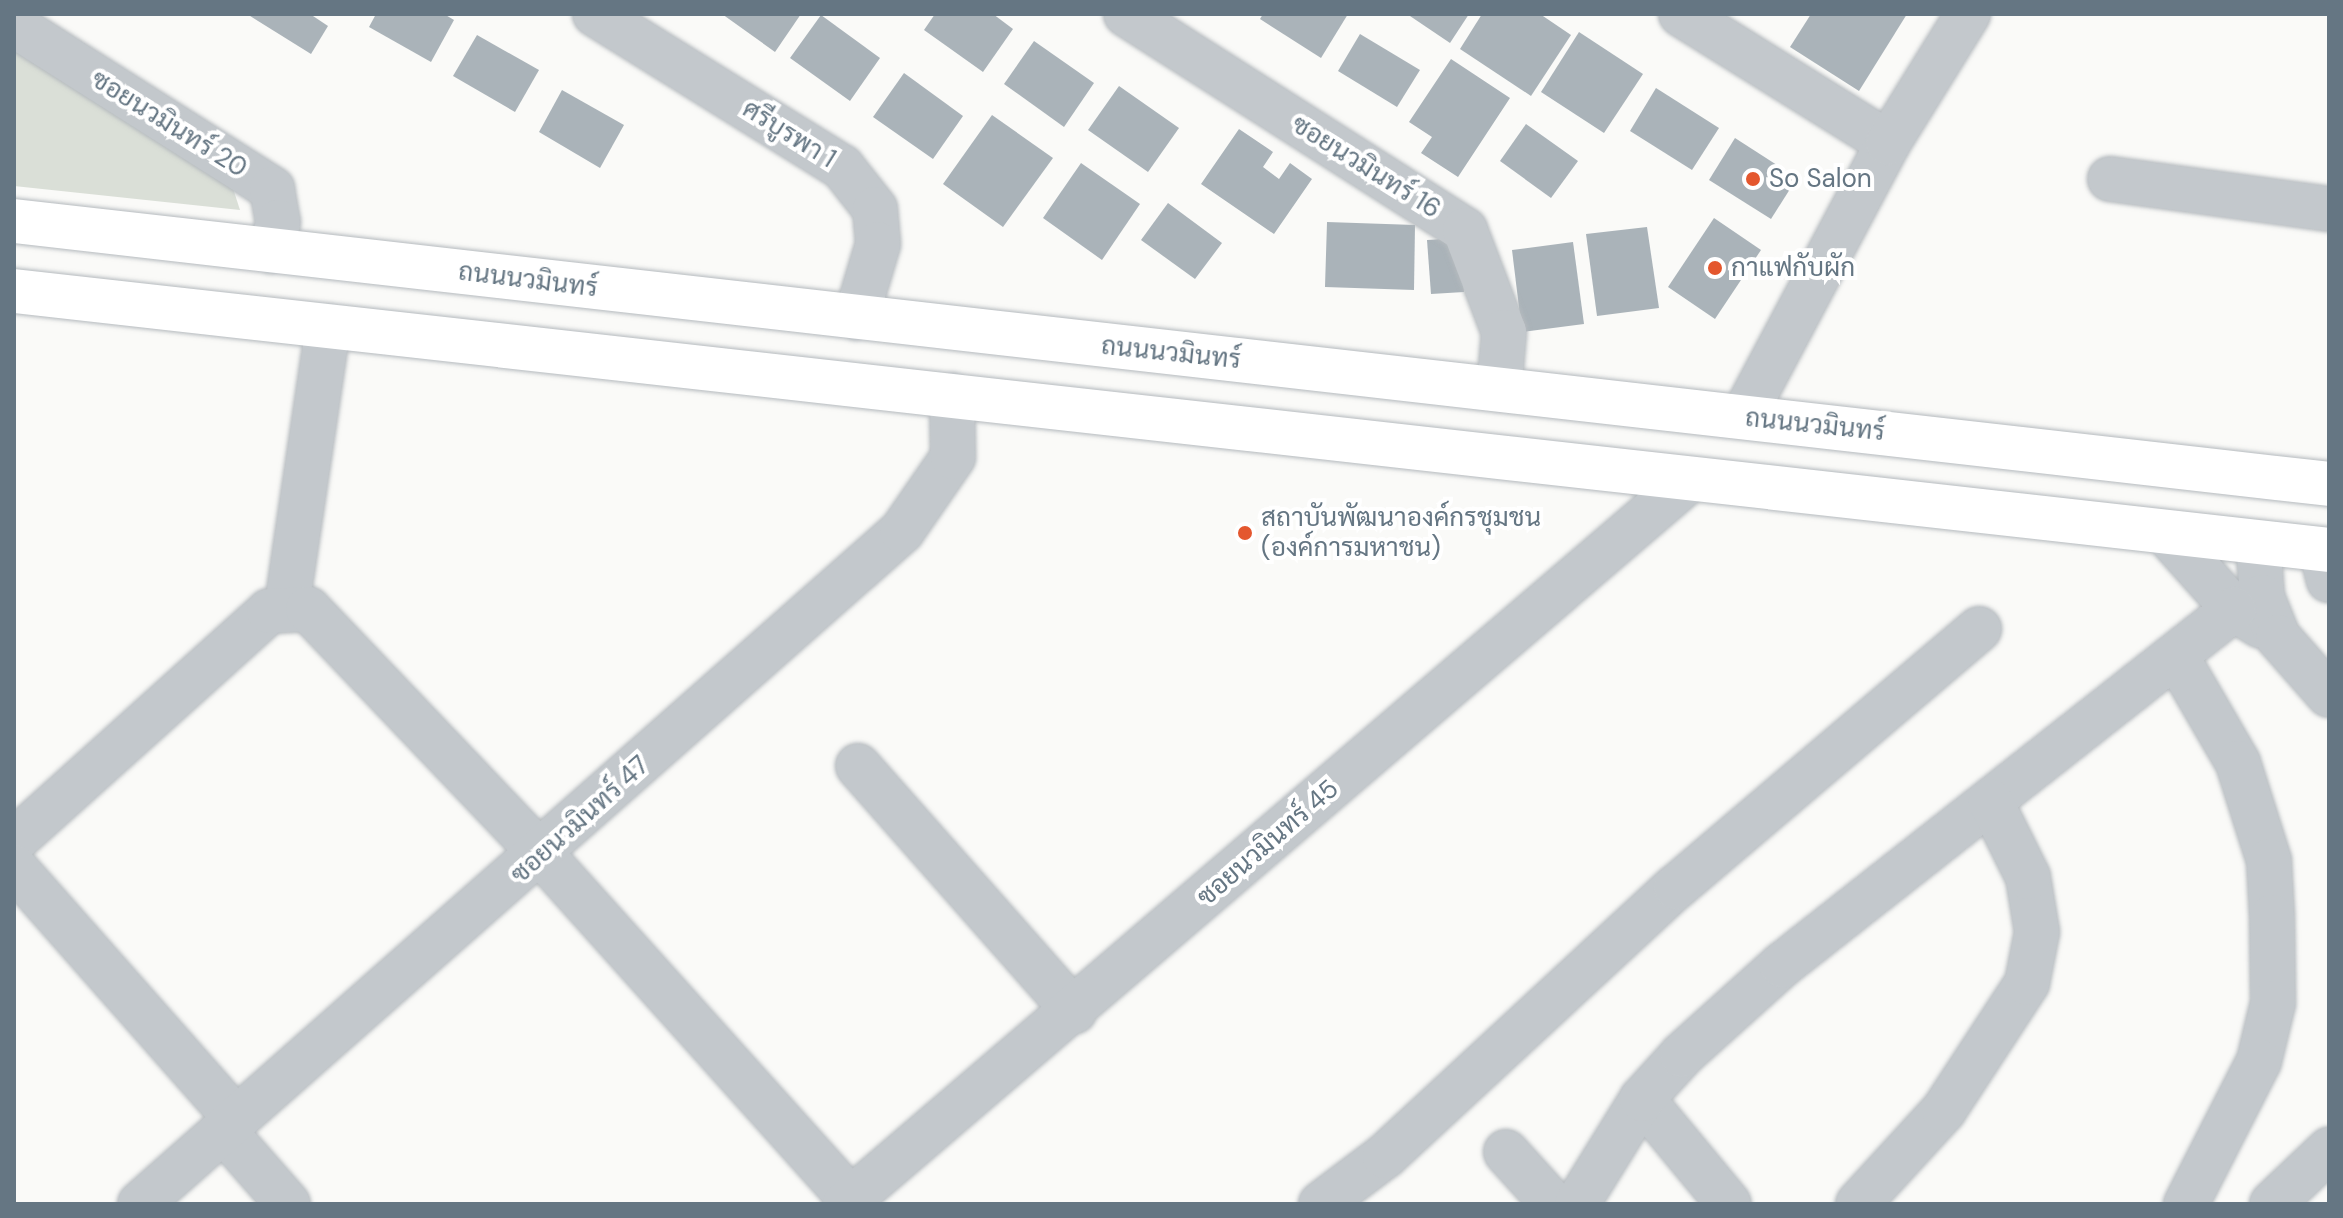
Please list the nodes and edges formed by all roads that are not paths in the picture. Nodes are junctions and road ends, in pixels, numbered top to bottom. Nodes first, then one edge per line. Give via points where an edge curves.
1 (595, 14) edge
2 (1126, 14) edge
3 (1681, 14) edge
4 (1968, 14) edge
5 (14, 25) edge
6 (1888, 143) junction
7 (2110, 179) dead end
8 (2329, 209) edge
9 (14, 221) edge
10 (272, 251) junction
11 (14, 291) edge
12 (856, 318) junction
13 (328, 326) junction
14 (1499, 390) junction
15 (952, 395) junction
16 (1743, 417) junction
17 (2263, 476) junction
18 (1689, 480) junction
19 (2329, 484) edge
20 (2166, 533) junction
21 (2258, 542) junction
22 (2326, 559) edge
23 (287, 605) junction
24 (2234, 609) junction
25 (1979, 629) dead end
26 (2278, 637) junction
27 (2176, 656) junction
28 (2329, 695) edge
29 (858, 766) dead end
30 (1991, 802) junction
31 (14, 841) edge
32 (542, 855) junction
33 (14, 867) edge
34 (1074, 1011) junction
35 (1642, 1099) junction
36 (230, 1124) junction
37 (2329, 1150) edge
38 (1506, 1152) dead end
39 (2290, 1198) edge
40 (848, 1202) edge
41 (140, 1204) edge
42 (288, 1204) edge
43 (1321, 1204) edge
44 (1553, 1204) edge
45 (1577, 1204) edge
46 (1729, 1204) edge
47 (1858, 1204) edge
48 (2186, 1204) edge

1 - 12 street, ศรีบูรพา 1 via 842,167 875,209 878,244
2 - 14 street, ซอยนวมินทร์ 16 via 1465,230 1504,332
3 - 6 street
4 - 6 street
5 - 10 street, ซอยนวมินทร์ 20 via 272,189 278,222
6 - 16 street
7 - 8 street
9 - 10 main road, ถนนนวมินทร์
10 - 12 main road, ถนนนวมินทร์
11 - 13 main road
12 - 14 main road, ถนนนวมินทร์
13 - 15 main road
13 - 23 street
14 - 16 main road, ถนนนวมินทร์
15 - 18 main road
15 - 32 street, ซอยนวมินทร์ 47 via 953,457 902,531
16 - 17 main road, ถนนนวมินทร์
17 - 19 main road, ถนนนวมินทร์
17 - 21 main road
18 - 20 main road
18 - 34 street, ซอยนวมินทร์ 45
19 - 22 main road
20 - 21 main road
20 - 24 street
21 - 22 main road
21 - 26 street via 2262,597
23 - 31 street via 269,611
23 - 32 street via 308,609
24 - 26 street
24 - 27 street
25 - 43 street via 1676,887 1385,1156
26 - 28 street
27 - 30 street
27 - 48 street via 2238,763 2269,861 2272,917 2273,1003 2259,1061
29 - 34 street
30 - 35 street via 1782,965
30 - 47 street via 2028,877 2037,932 2027,983 1944,1110
32 - 36 street, ซอยนวมินทร์ 47
32 - 40 street
33 - 36 street
34 - 40 street, ซอยนวมินทร์ 45
35 - 45 street
35 - 46 street
36 - 41 street, ซอยนวมินทร์ 47
36 - 42 street
37 - 39 street
38 - 44 street

